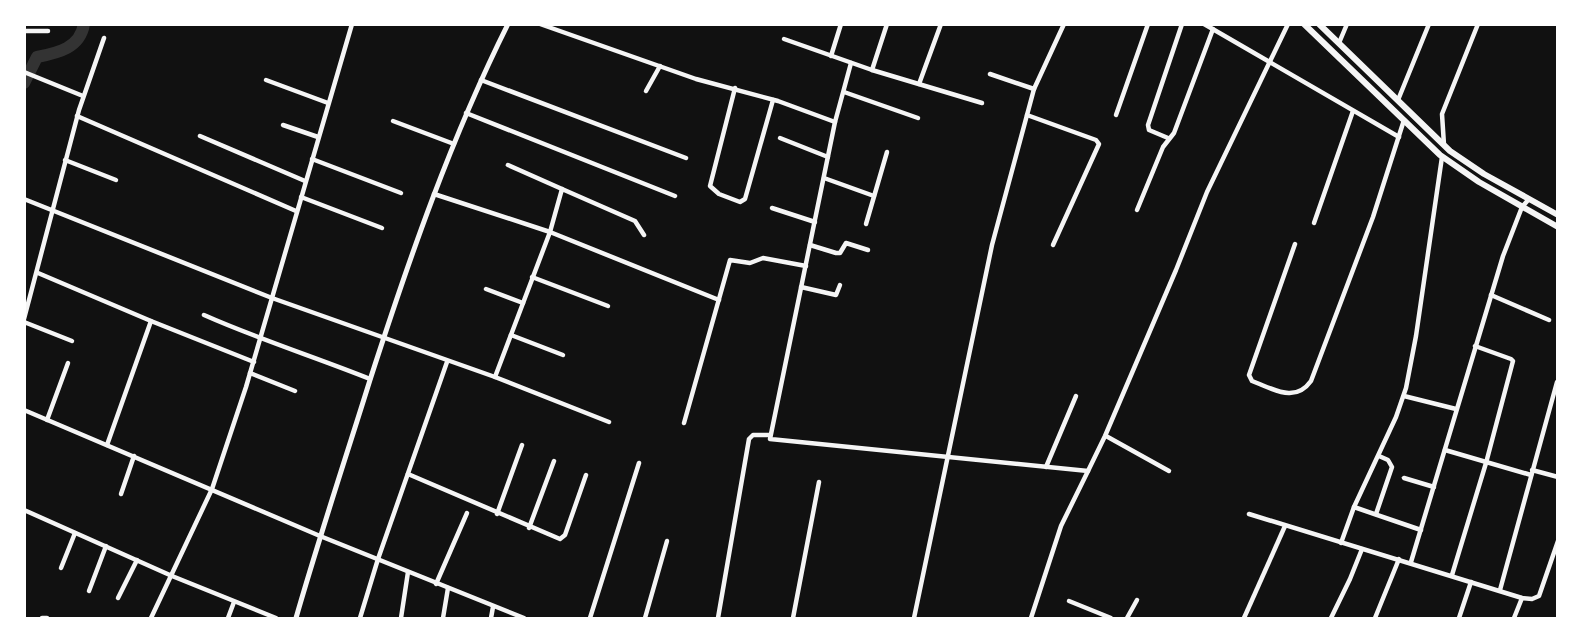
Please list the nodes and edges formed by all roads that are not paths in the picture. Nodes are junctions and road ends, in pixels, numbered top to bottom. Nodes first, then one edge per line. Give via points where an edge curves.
1 (352, 24) edge
2 (508, 24) edge
3 (540, 24) edge
4 (841, 24) edge
5 (887, 24) edge
6 (941, 24) edge
7 (1064, 24) edge
8 (1148, 24) edge
9 (1182, 24) edge
10 (1204, 24) edge
11 (1288, 24) edge
12 (1304, 24) edge
13 (1319, 24) edge
14 (1347, 24) edge
15 (1429, 24) edge
16 (1478, 24) edge
17 (1213, 29) junction
18 (24, 31) edge
19 (48, 31) dead end
20 (104, 38) dead end
21 (783, 39) dead end
22 (1339, 44) junction
23 (831, 56) junction
24 (1269, 62) junction
25 (852, 63) junction
26 (660, 66) junction
27 (872, 70) junction
28 (25, 72) edge
29 (1369, 73) junction
30 (990, 74) dead end
31 (1361, 79) junction
32 (266, 80) dead end
33 (480, 80) junction
34 (919, 84) junction
35 (735, 88) junction
36 (1034, 89) junction
37 (646, 91) dead end
38 (844, 92) junction
39 (83, 96) junction
40 (774, 100) junction
41 (1398, 100) junction
42 (328, 103) junction
43 (982, 103) dead end
44 (1353, 111) junction
45 (466, 113) junction
46 (1027, 115) junction
47 (1116, 115) dead end
48 (77, 116) junction
49 (918, 118) dead end
50 (1404, 120) junction
51 (393, 121) dead end
52 (835, 122) junction
53 (283, 125) dead end
54 (200, 136) dead end
55 (318, 137) junction
56 (780, 138) dead end
57 (1399, 138) junction
58 (1169, 139) junction
59 (454, 144) junction
60 (1444, 145) junction
61 (887, 152) dead end
62 (828, 157) junction
63 (1442, 157) junction
64 (686, 158) dead end
65 (312, 159) junction
66 (65, 160) junction
67 (508, 165) dead end
68 (824, 178) junction
69 (116, 180) dead end
70 (305, 181) junction
71 (562, 189) junction
72 (401, 193) dead end
73 (434, 194) junction
74 (675, 196) dead end
75 (874, 196) junction
76 (300, 197) junction
77 (24, 198) edge
78 (1529, 199) junction
79 (1522, 207) junction
80 (772, 208) dead end
81 (53, 210) junction
82 (1137, 210) dead end
83 (296, 211) junction
84 (1558, 215) edge
85 (815, 222) junction
86 (1314, 223) dead end
87 (866, 224) dead end
88 (1558, 227) edge
89 (382, 228) dead end
90 (550, 232) junction
91 (644, 235) dead end
92 (1296, 244) dead end
93 (810, 245) junction
94 (1053, 245) dead end
95 (868, 250) dead end
96 (806, 266) junction
97 (38, 273) junction
98 (533, 277) junction
99 (840, 285) dead end
100 (801, 287) junction
101 (486, 289) dead end
102 (1491, 295) junction
103 (272, 298) junction
104 (719, 300) junction
105 (523, 303) junction
106 (608, 306) dead end
107 (204, 316) dead end
108 (1549, 320) dead end
109 (24, 321) edge
110 (151, 321) junction
111 (511, 335) junction
112 (383, 339) junction
113 (260, 340) junction
114 (72, 341) dead end
115 (1475, 346) junction
116 (563, 355) dead end
117 (254, 362) junction
118 (447, 362) junction
119 (68, 363) dead end
120 (250, 373) junction
121 (495, 377) junction
122 (370, 379) junction
123 (1556, 382) edge
124 (295, 391) dead end
125 (1076, 396) dead end
126 (1404, 396) junction
127 (1456, 409) junction
128 (24, 410) edge
129 (47, 420) junction
130 (609, 422) dead end
131 (684, 423) dead end
132 (770, 435) junction
133 (1105, 436) junction
134 (107, 444) junction
135 (522, 445) dead end
136 (1445, 450) junction
137 (134, 456) junction
138 (1379, 456) junction
139 (947, 457) junction
140 (554, 461) dead end
141 (639, 463) dead end
142 (1486, 463) junction
143 (1046, 467) junction
144 (1088, 471) junction
145 (1170, 471) dead end
146 (1532, 472) junction
147 (408, 474) junction
148 (586, 475) dead end
149 (1558, 477) edge
150 (1404, 478) dead end
151 (818, 482) dead end
152 (1434, 487) junction
153 (212, 489) junction
154 (121, 494) dead end
155 (1354, 507) junction
156 (24, 510) edge
157 (467, 513) dead end
158 (497, 514) junction
159 (1249, 514) dead end
160 (1376, 514) junction
161 (1285, 526) junction
162 (529, 528) junction
163 (1421, 530) junction
164 (75, 533) junction
165 (320, 536) junction
166 (667, 541) dead end
167 (1558, 541) edge
168 (1341, 542) junction
169 (106, 546) junction
170 (1362, 549) junction
171 (378, 559) junction
172 (1399, 559) junction
173 (137, 560) junction
174 (1411, 562) junction
175 (61, 568) dead end
176 (408, 572) junction
177 (1452, 575) junction
178 (172, 576) junction
179 (1471, 582) junction
180 (436, 584) junction
181 (448, 588) junction
182 (1500, 590) junction
183 (89, 591) dead end
184 (118, 598) dead end
185 (1522, 598) junction
186 (1137, 600) dead end
187 (1069, 601) dead end
188 (234, 602) junction
189 (493, 607) junction
190 (151, 618) edge
191 (228, 618) edge
192 (276, 618) edge
193 (296, 618) edge
194 (360, 618) edge
195 (401, 618) edge
196 (443, 618) edge
197 (491, 618) edge
198 (524, 618) edge
199 (590, 618) edge
200 (645, 618) edge
201 (718, 618) edge
202 (793, 618) edge
203 (914, 618) edge
204 (1031, 618) edge
205 (1111, 618) edge
206 (1127, 618) edge
207 (1244, 618) edge
208 (1331, 618) edge
209 (1375, 618) edge
210 (1459, 618) edge
211 (1514, 618) edge

1 - 42 street
2 - 33 street
3 - 26 street
4 - 23 street
5 - 27 street
6 - 34 street
7 - 36 street
8 - 47 street
9 - 58 street via 1148,125 1149,130
10 - 17 street
11 - 24 street
12 - 31 main road
13 - 22 main road
14 - 22 street
15 - 41 street
16 - 60 street via 1442,114
17 - 24 street
17 - 58 street
18 - 19 street
20 - 39 street
21 - 23 street
22 - 29 main road
23 - 25 street
24 - 44 street
24 - 133 street via 1207,192
25 - 27 street
25 - 38 street
26 - 35 street
26 - 37 street
27 - 34 street
28 - 39 street
29 - 31 main road
29 - 41 main road
30 - 36 street
31 - 50 main road
32 - 42 street
33 - 45 street
33 - 64 street
34 - 43 street
35 - 40 street
35 - 40 street via 710,186 740,202 745,199
36 - 46 street
38 - 49 street
38 - 52 street
39 - 48 street
40 - 52 street
41 - 60 main road
42 - 55 street
44 - 57 street
44 - 86 street
45 - 59 street
45 - 74 street
46 - 94 street via 1099,144
46 - 139 street via 992,245
48 - 66 street
48 - 83 street
50 - 57 street
50 - 63 main road
51 - 59 street
52 - 62 street
53 - 55 street
54 - 70 street
55 - 65 street
56 - 62 street
57 - 92 street via 1311,381 1292,394 1256,383 1249,375
58 - 82 street
59 - 73 street
60 - 78 main road
61 - 75 street
62 - 68 street
63 - 79 main road
63 - 126 street
65 - 70 street
65 - 72 street
66 - 69 street
66 - 81 street
67 - 71 street
68 - 75 street
68 - 85 street
70 - 76 street
71 - 90 street
71 - 91 street via 635,220
73 - 90 street
73 - 112 street
75 - 87 street
76 - 83 street
76 - 89 street
77 - 81 street
78 - 79 street
78 - 84 main road
79 - 88 main road
79 - 102 street
80 - 85 street
81 - 97 street
81 - 103 street
83 - 103 street
85 - 93 street
90 - 98 street
90 - 104 street
93 - 95 street via 836,253 846,243
93 - 96 street
96 - 100 street
96 - 104 street via 732,258
97 - 109 street
97 - 110 street
98 - 105 street
98 - 106 street
99 - 100 street via 835,295
100 - 132 street
101 - 105 street
102 - 108 street
102 - 115 street
103 - 112 street
103 - 113 street
104 - 131 street
105 - 111 street
107 - 113 street
109 - 114 street
110 - 117 street
110 - 134 street
111 - 116 street
111 - 121 street
112 - 118 street
112 - 122 street
113 - 117 street
113 - 122 street
115 - 127 street
115 - 142 street via 1513,361
117 - 120 street
118 - 121 street
118 - 147 street
119 - 129 street
120 - 124 street
120 - 153 street
121 - 130 street
122 - 165 street
123 - 146 street
125 - 143 street
126 - 127 street
126 - 138 street
127 - 136 street
128 - 129 street
129 - 134 street
132 - 139 street via 772,440
132 - 201 street via 749,439
133 - 144 street
133 - 145 street
134 - 137 street
135 - 158 street
136 - 142 street
136 - 152 street
137 - 153 street
137 - 154 street
138 - 155 street
138 - 160 street via 1392,467
139 - 143 street
139 - 203 street
140 - 162 street
141 - 199 street
142 - 146 street
142 - 177 street
143 - 144 street
144 - 204 street via 1061,526
146 - 149 street
146 - 182 street
147 - 158 street
147 - 171 street
148 - 162 street via 562,539
150 - 152 street
151 - 202 street
152 - 163 street
153 - 165 street
153 - 178 street
155 - 160 street
155 - 168 street
156 - 164 street
157 - 180 street
158 - 162 street
159 - 161 street
160 - 163 street
161 - 168 street
161 - 207 street
163 - 174 street
164 - 169 street
164 - 175 street
165 - 171 street
165 - 193 street
166 - 200 street
167 - 185 street via 1539,596
168 - 170 street
169 - 173 street
169 - 183 street
170 - 172 street
170 - 208 street
171 - 176 street
171 - 194 street
172 - 174 street
172 - 209 street
173 - 178 street
173 - 184 street
174 - 177 street
176 - 180 street
176 - 195 street
177 - 179 street
178 - 188 street
178 - 190 street
179 - 182 street
179 - 210 street
180 - 181 street
181 - 189 street
181 - 196 street
182 - 185 street
185 - 211 street
186 - 206 street
187 - 205 street
188 - 191 street
188 - 192 street
189 - 197 street
189 - 198 street

